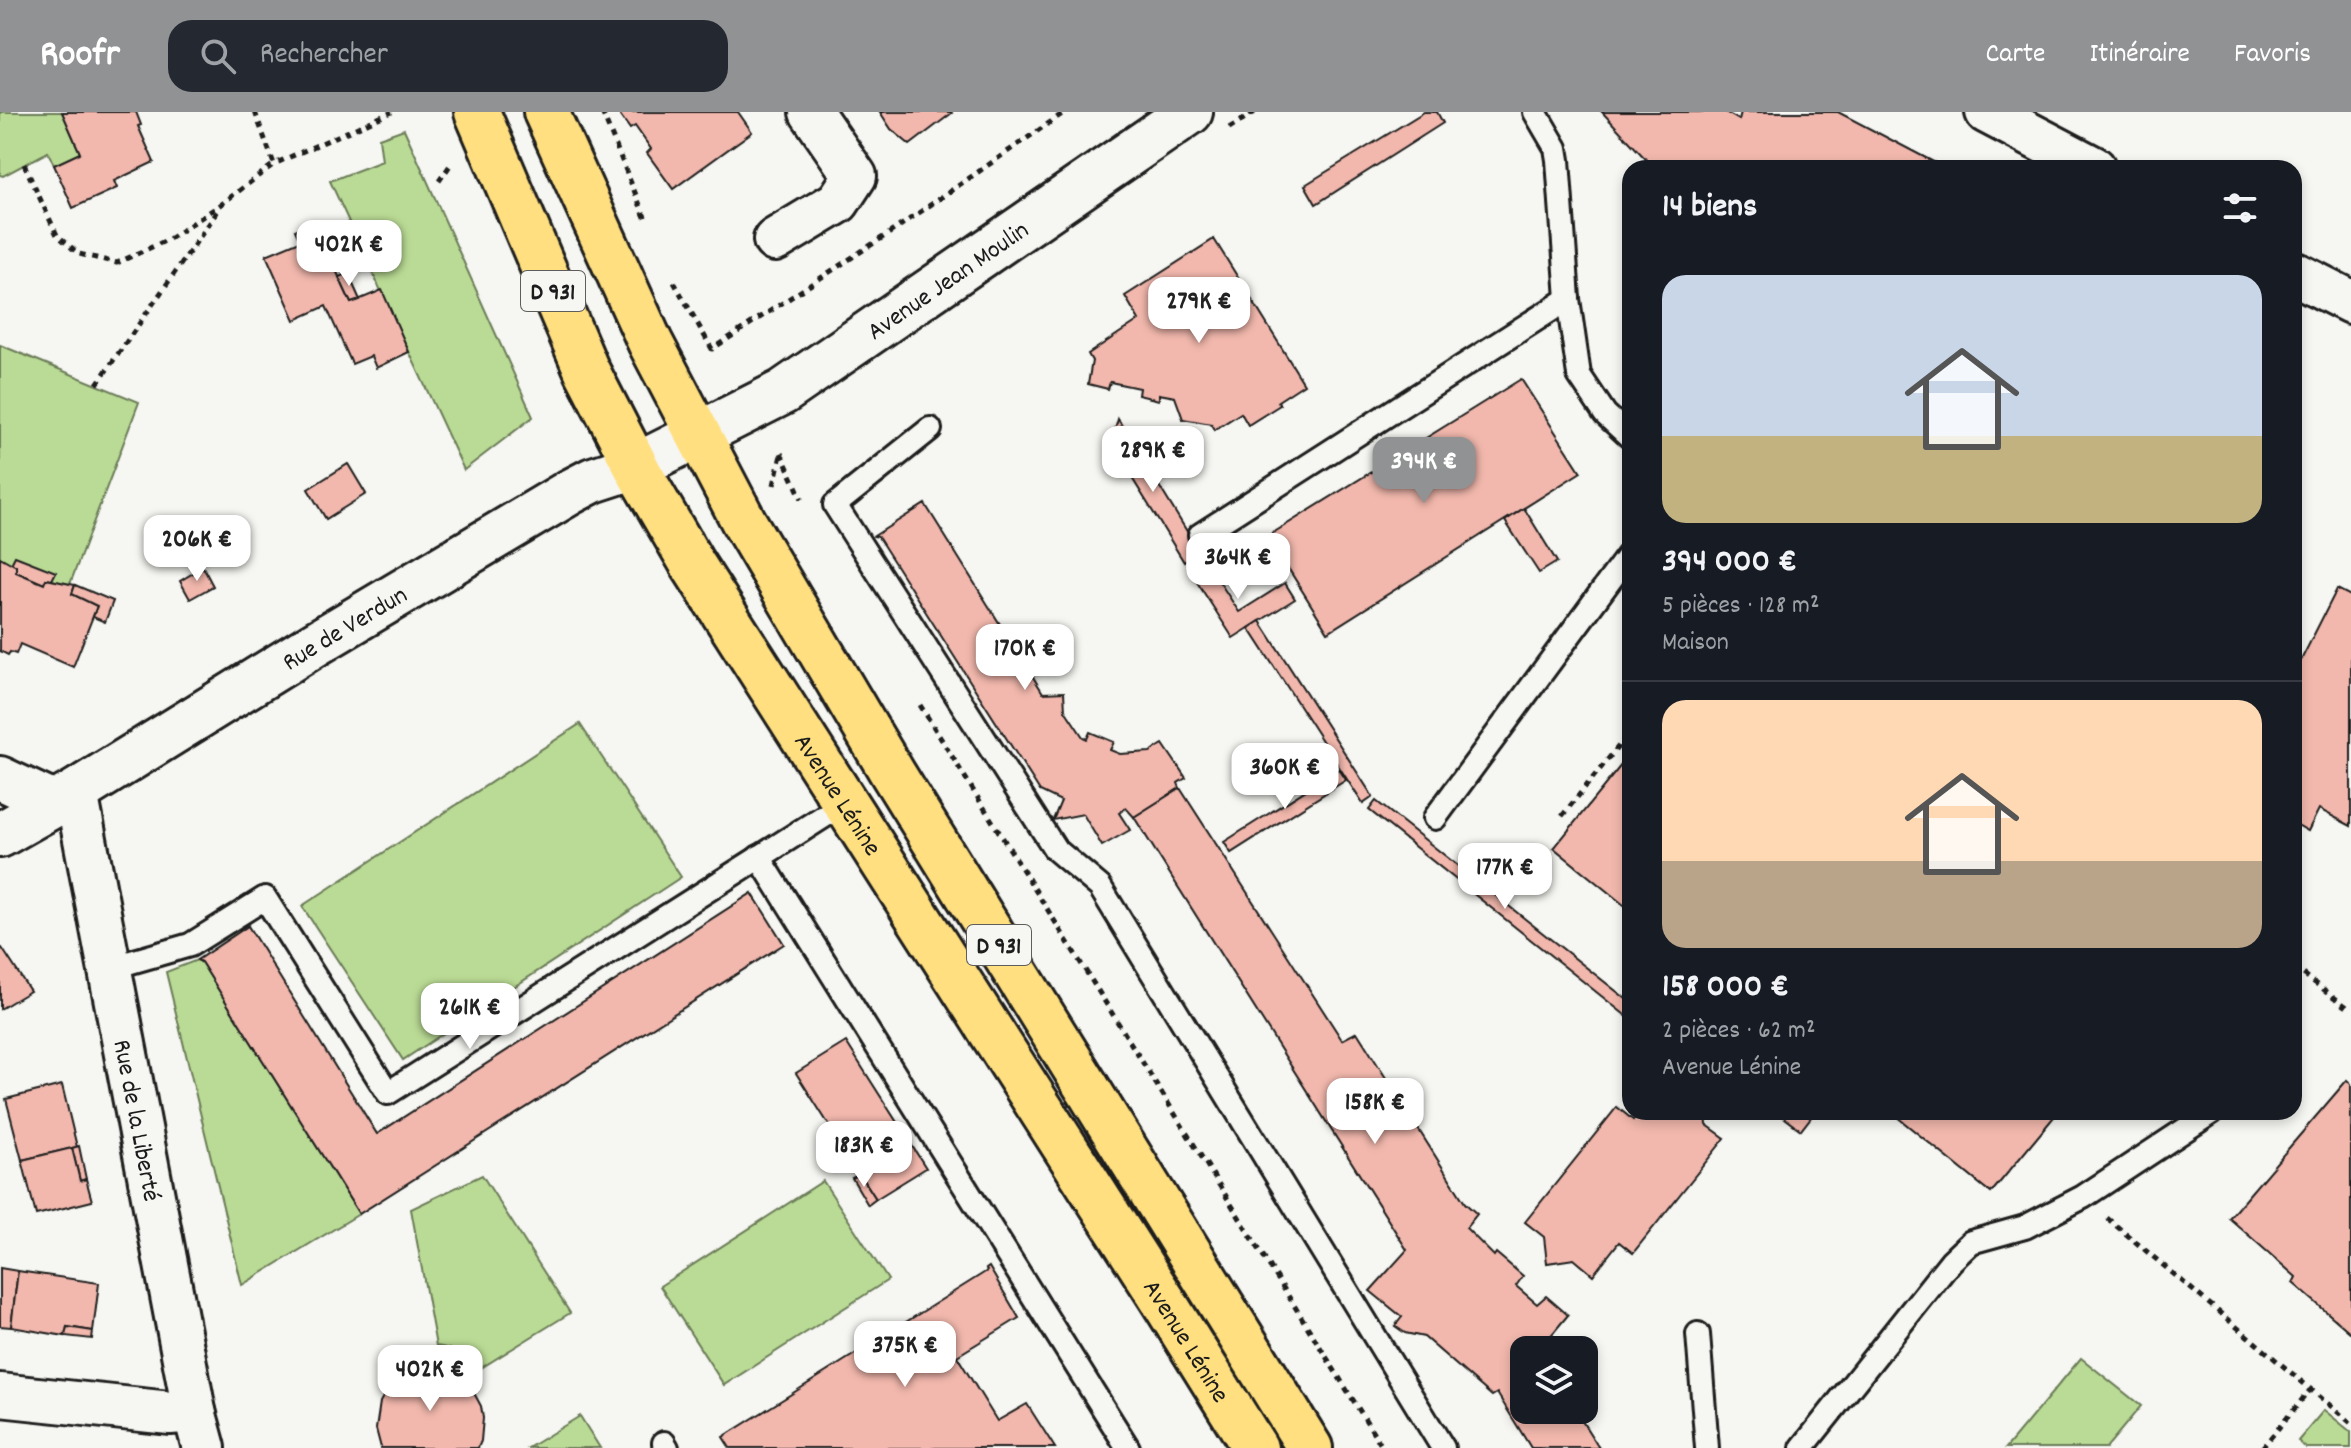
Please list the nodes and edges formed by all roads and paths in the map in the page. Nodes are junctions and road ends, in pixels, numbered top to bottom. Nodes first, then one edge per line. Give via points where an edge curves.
1 (255, 112) edge
2 (392, 112) edge
3 (477, 112) edge
4 (546, 112) edge
5 (602, 112) edge
6 (811, 112) edge
7 (1065, 112) edge
8 (1190, 112) edge
9 (1535, 112) edge
10 (1987, 112) edge
11 (2079, 160) edge
12 (453, 161) dead end
13 (24, 164) dead end
14 (274, 164) junction
15 (439, 181) dead end
16 (223, 203) junction
17 (653, 235) dead end
18 (775, 240) dead end
19 (672, 277) dead end
20 (2302, 277) edge
21 (1568, 299) junction
22 (2351, 302) edge
23 (97, 384) dead end
24 (930, 429) dead end
25 (1622, 430) edge
26 (697, 436) junction
27 (781, 453) dead end
28 (636, 466) junction
29 (807, 511) dead end
30 (1200, 535) dead end
31 (1622, 564) edge
32 (916, 699) dead end
33 (1622, 742) edge
34 (0, 778) edge
35 (65, 798) junction
36 (845, 803) junction
37 (1562, 816) dead end
38 (1435, 818) dead end
39 (0, 835) edge
40 (759, 857) junction
41 (110, 968) junction
42 (2302, 973) edge
43 (2351, 1010) edge
44 (2200, 1120) edge
45 (2083, 1197) junction
46 (1698, 1334) dead end
47 (2310, 1390) junction
48 (0, 1395) edge
49 (2351, 1423) edge
50 (199, 1430) edge
51 (1128, 1448) edge
52 (1255, 1448) edge
53 (1310, 1448) edge
54 (1383, 1448) edge
55 (1443, 1448) edge
56 (1707, 1448) edge
57 (1802, 1448) edge
58 (2262, 1448) edge

1 - 14 path
2 - 14 path
3 - 28 main road, Avenue Lénine / D 931 via 587,371
4 - 26 main road, Avenue Lénine / D 931
5 - 17 path
6 - 18 street via 855,176 838,202
7 - 19 path via 712,349
8 - 26 street, Avenue Jean Moulin via 783,392
9 - 21 lane via 1556,148
10 - 11 street
12 - 15 path
13 - 16 path via 57,235 79,254 117,263 169,239
14 - 16 path
16 - 23 path
20 - 22 street
21 - 25 lane via 1579,375
21 - 30 lane
24 - 55 lane via 835,505 1055,849 1100,887
26 - 28 street, Rue de Verdun
26 - 53 main road, Avenue Lénine / D 931 via 893,774
27 - 29 path
28 - 35 street, Rue de Verdun via 570,492
28 - 36 main road, Avenue Lénine / D 931
31 - 38 lane
32 - 54 path
33 - 37 path
34 - 35 street
35 - 39 street, Rue de Verdun
35 - 41 street, Rue de la Liberté
36 - 40 lane
36 - 52 main road, Avenue Lénine / D 931
40 - 41 lane via 388,1093 265,898 190,945
40 - 51 lane
41 - 50 street, Rue de la Liberté
42 - 43 path
44 - 45 lane
45 - 47 path
45 - 57 lane via 2025,1227 1971,1242
46 - 56 lane
47 - 49 path
47 - 58 path
48 - 50 street via 170,1413

